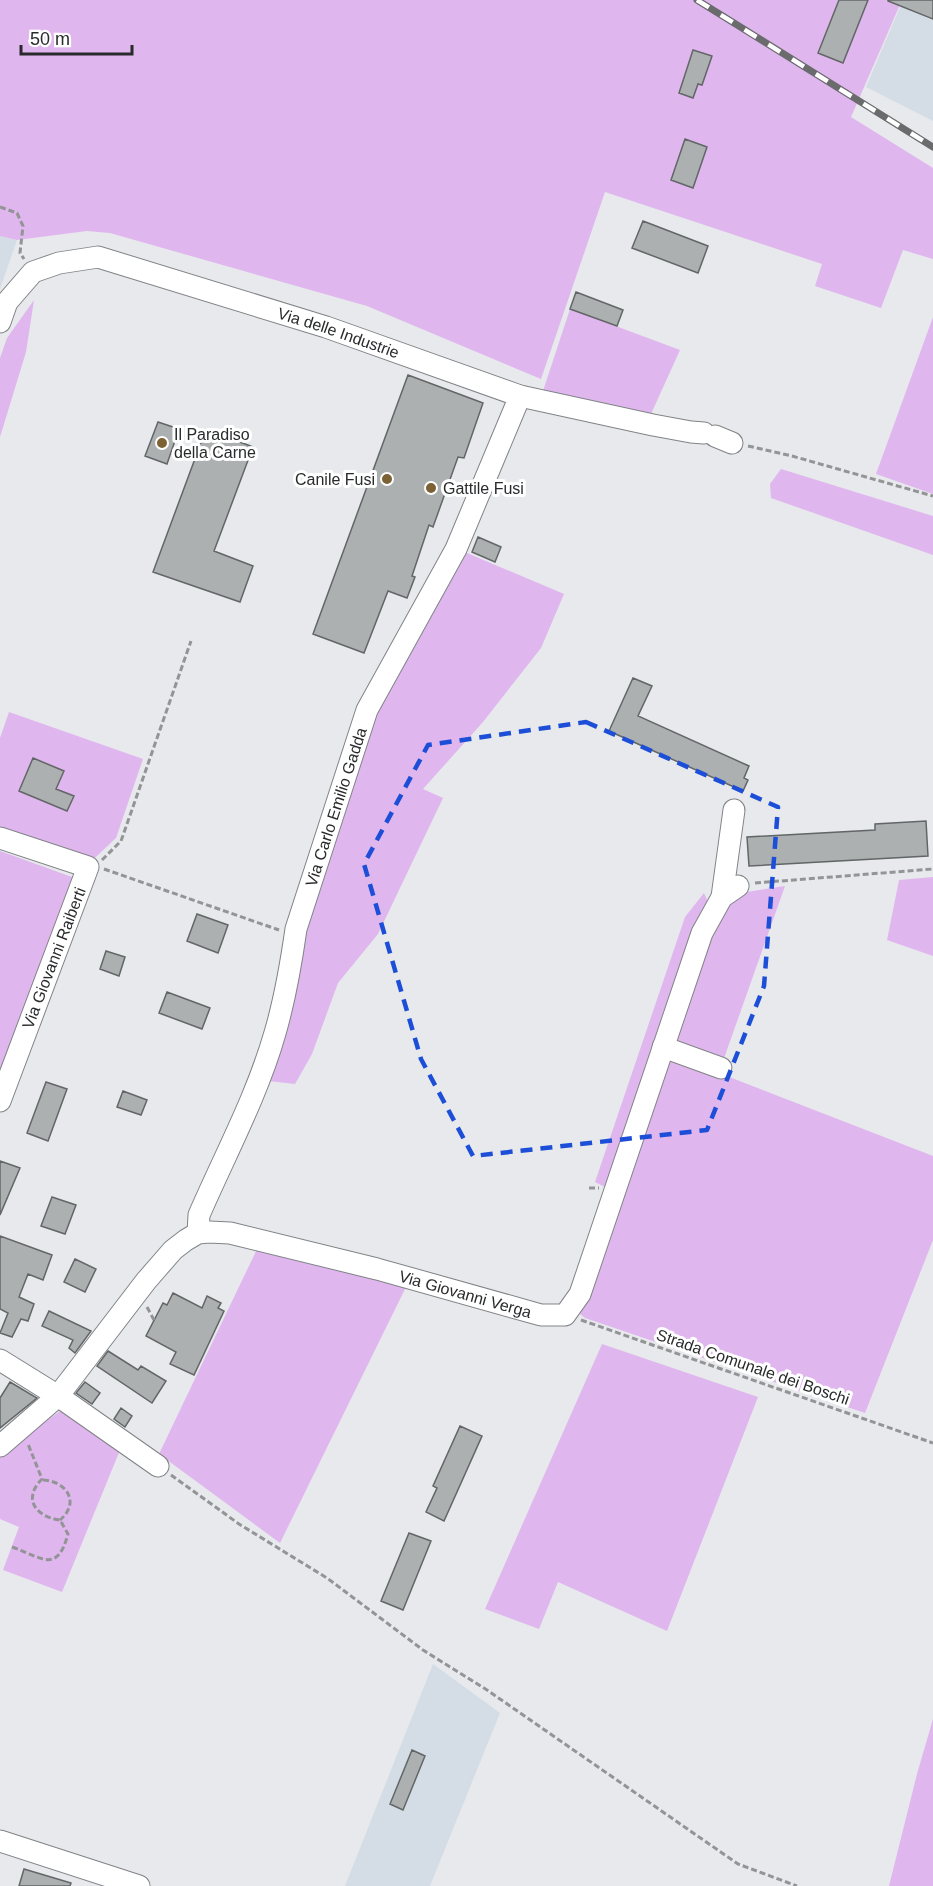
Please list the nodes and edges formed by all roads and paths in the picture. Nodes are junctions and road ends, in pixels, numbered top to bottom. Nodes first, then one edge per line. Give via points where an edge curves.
1 (0, 207) edge
2 (33, 272) junction
3 (0, 322) edge
4 (520, 396) junction
5 (712, 437) joint
6 (933, 496) edge
7 (191, 641) dead end
8 (734, 810) dead end
9 (0, 838) edge
10 (92, 866) junction
11 (933, 869) edge
12 (730, 892) junction
13 (295, 936) junction
14 (663, 1047) junction
15 (721, 1068) dead end
16 (0, 1101) edge
17 (198, 1233) junction
18 (565, 1315) junction
19 (0, 1360) edge
20 (58, 1396) junction
21 (22, 1429) junction
22 (933, 1443) edge
23 (0, 1446) edge
24 (158, 1466) joint
25 (42, 1479) junction
26 (60, 1520) junction
27 (12, 1546) dead end
28 (0, 1841) edge
29 (76, 1876) edge
30 (139, 1886) edge
31 (797, 1886) edge

1 - 2 path via 17,213 23,226 20,253
2 - 3 street via 7,302
2 - 4 street, Via delle Industrie via 98,257 326,327
4 - 5 street, Via delle Industrie
4 - 13 street, Via Carlo Emilio Gadda via 456,549 367,710
5 - 6 path
7 - 10 path via 121,841
8 - 12 street
9 - 10 street, Via Giovanni Raiberti
10 - 13 path
10 - 16 street, Via Giovanni Raiberti
11 - 12 path via 766,881
12 - 14 street via 702,933
13 - 17 street, Via Carlo Emilio Gadda via 275,1032 259,1081 198,1215
14 - 15 street
14 - 18 street via 580,1294
17 - 18 street, Via Giovanni Verga via 230,1233 542,1315
17 - 20 street via 160,1264
18 - 22 path, Strada Comunale dei Boschi
19 - 20 street
20 - 21 street
20 - 24 street
21 - 23 street
21 - 25 path
24 - 31 path via 239,1524 327,1578 423,1650 738,1864
25 - 26 path via 34,1490 34,1506 42,1515
25 - 26 path via 57,1482 68,1493 69,1507
26 - 27 path via 68,1534 57,1559 49,1561
28 - 29 street
29 - 30 street

